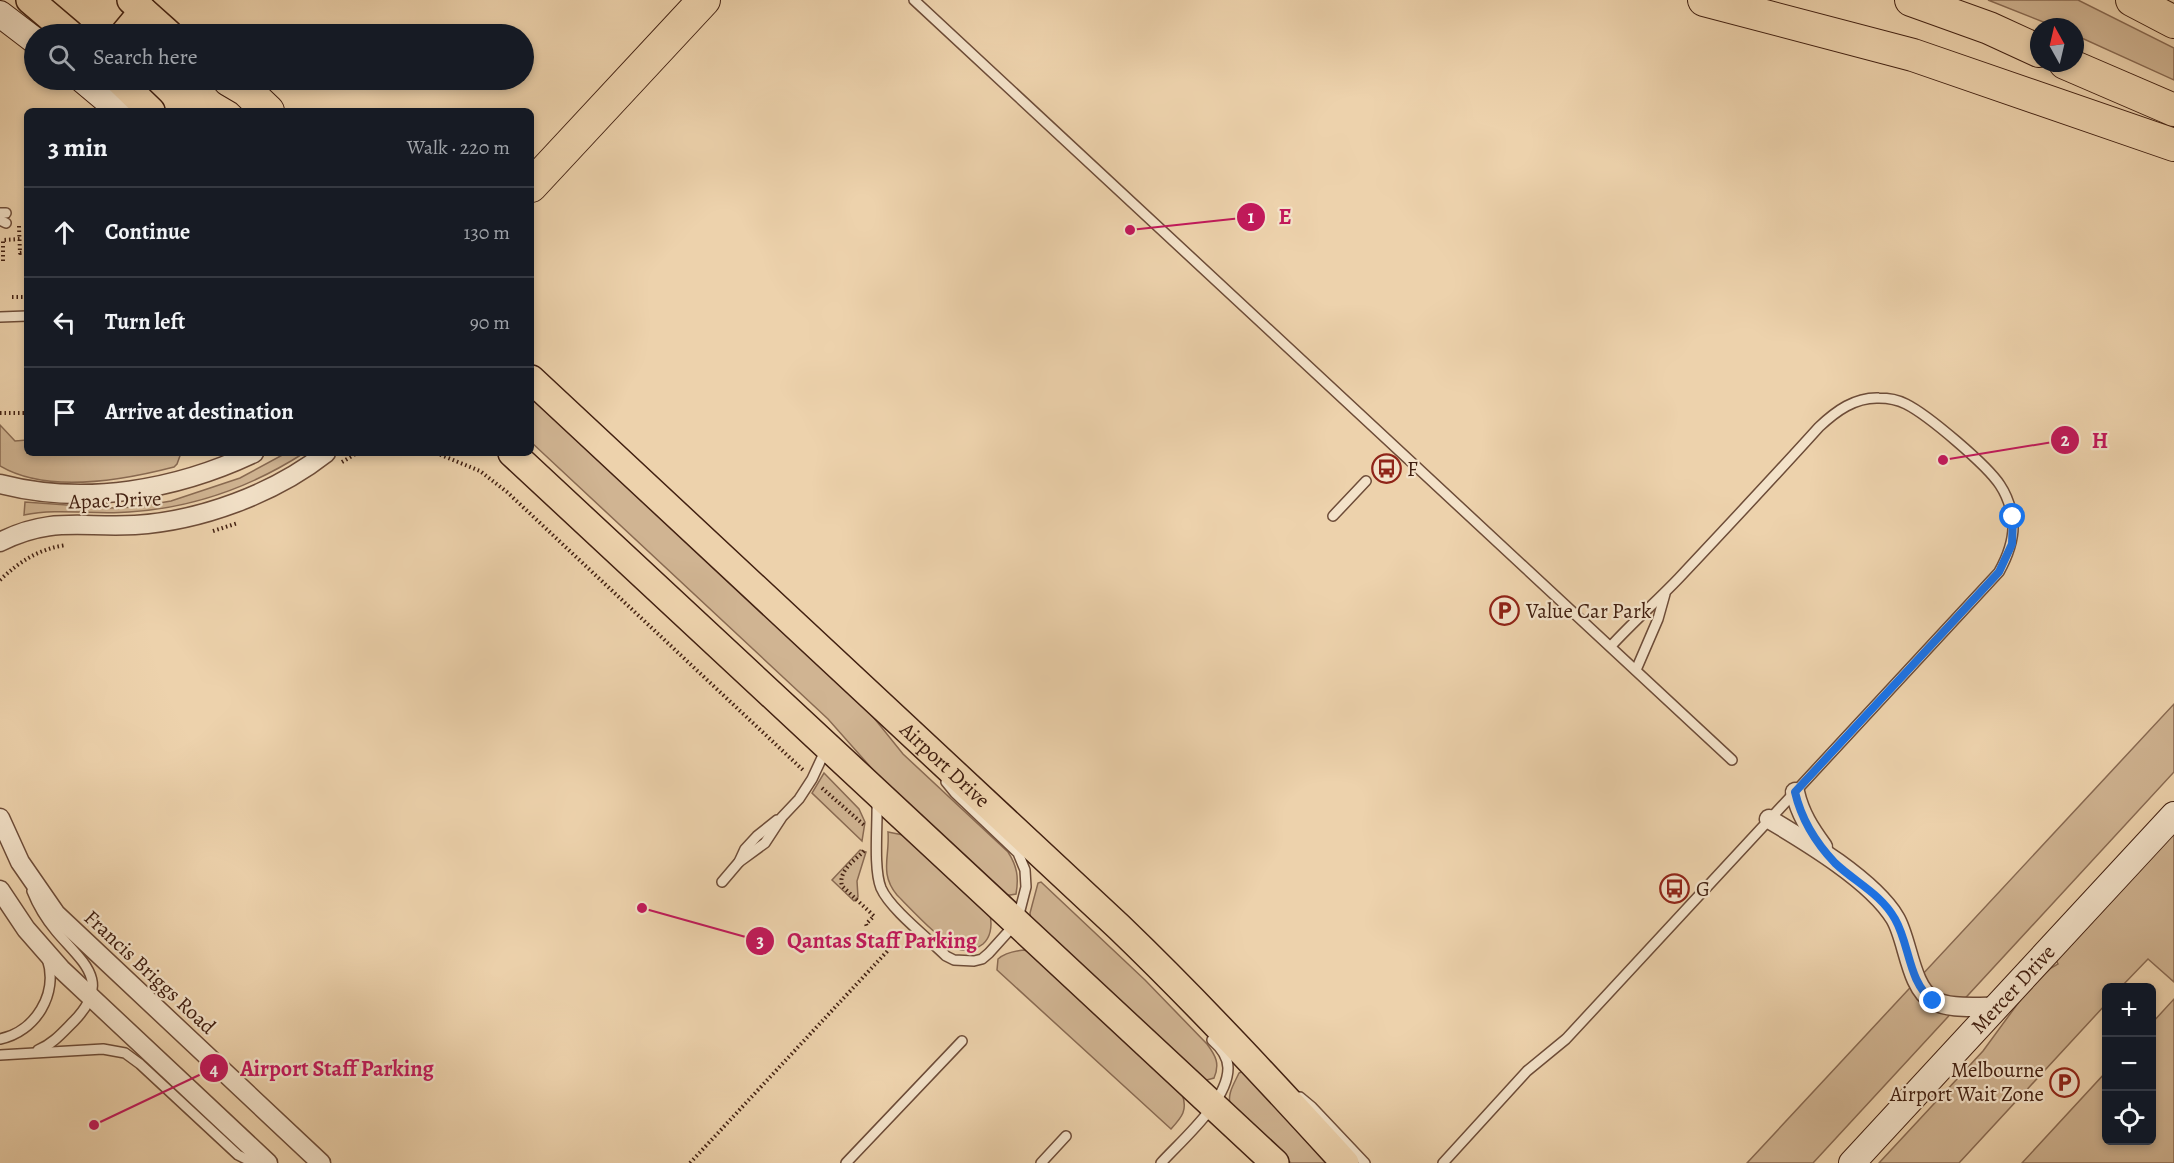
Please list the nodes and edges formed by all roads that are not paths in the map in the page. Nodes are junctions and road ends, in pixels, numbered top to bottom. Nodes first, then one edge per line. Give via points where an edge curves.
1 (30, 0) edge
2 (704, 0) edge
3 (914, 0) edge
4 (1704, 0) edge
5 (1911, 0) edge
6 (2132, 0) edge
7 (137, 5) edge
8 (0, 14) edge
9 (2174, 22) edge
10 (58, 24) edge
11 (128, 24) edge
12 (158, 24) edge
13 (24, 32) edge
14 (2030, 47) edge
15 (2084, 71) edge
16 (95, 90) edge
17 (129, 90) edge
18 (228, 90) edge
19 (246, 90) edge
20 (116, 108) edge
21 (148, 108) edge
22 (247, 108) edge
23 (265, 108) edge
24 (2174, 110) edge
25 (2174, 145) edge
26 (534, 183) edge
27 (24, 316) edge
28 (0, 317) edge
29 (534, 382) edge
30 (242, 456) edge
31 (321, 456) edge
32 (515, 456) edge
33 (1366, 481) dead end
34 (0, 484) edge
35 (1333, 516) dead end
36 (0, 542) edge
37 (1666, 592) junction
38 (1611, 646) junction
39 (1636, 670) junction
40 (910, 733) junction
41 (827, 746) junction
42 (1732, 760) dead end
43 (1795, 792) junction
44 (877, 794) junction
45 (2174, 815) edge
46 (0, 818) edge
47 (1769, 819) junction
48 (20, 862) junction
49 (1836, 863) junction
50 (722, 882) dead end
51 (0, 890) edge
52 (1017, 922) junction
53 (1119, 927) junction
54 (44, 950) junction
55 (1150, 971) dead end
56 (90, 996) junction
57 (1996, 1007) junction
58 (1203, 1030) dead end
59 (0, 1039) edge
60 (962, 1041) dead end
61 (24, 1054) junction
62 (0, 1055) edge
63 (1251, 1059) junction
64 (1214, 1106) junction
65 (1066, 1136) dead end
66 (254, 1163) edge
67 (268, 1163) edge
68 (321, 1163) edge
69 (846, 1163) edge
70 (1041, 1163) edge
71 (1161, 1163) edge
72 (1275, 1163) edge
73 (1345, 1163) edge
74 (1365, 1163) edge
75 (1443, 1163) edge
76 (1852, 1163) edge

1 - 10 main road
2 - 26 highway
3 - 38 lane
4 - 25 highway via 1913,55
5 - 14 highway
6 - 9 highway
7 - 11 main road
7 - 12 main road
8 - 13 street
15 - 24 highway
16 - 20 street
17 - 21 main road
18 - 22 main road
19 - 23 highway
27 - 28 lane
29 - 40 main road, Airport Drive
30 - 34 street, Apac Drive via 190,479 121,492 38,491
31 - 36 street, Apac Drive via 262,491 193,516 136,525 60,524 28,530
32 - 41 main road
33 - 35 lane
37 - 38 lane
37 - 39 lane
37 - 43 lane via 1819,428 1848,404 1877,398 1907,405 1942,429 2000,484 2013,517 2012,544 1999,572
38 - 39 lane
39 - 42 lane
40 - 52 lane via 955,793 1023,861 1026,879
40 - 53 main road, Airport Drive
41 - 44 main road
41 - 50 lane via 799,799 757,836
43 - 47 lane
43 - 49 street via 1807,826
44 - 52 main road
44 - 52 lane via 881,888 889,902 946,956 964,961 982,959
45 - 57 street, Mercer Drive
46 - 48 street, Francis Briggs Road
47 - 49 street
47 - 75 lane via 1566,1039 1527,1071
48 - 56 lane via 45,918 89,968 93,981
48 - 68 street, Francis Briggs Road via 56,914
49 - 57 street via 1870,890 1895,918 1916,978 1933,1001
51 - 54 street
52 - 64 main road
53 - 55 lane
53 - 63 main road, Airport Drive
54 - 56 street
54 - 59 lane via 50,982 42,1008 27,1028
56 - 61 lane via 82,1012 52,1043
56 - 67 street
57 - 76 street, Mercer Drive
58 - 64 lane via 1219,1047 1228,1067
60 - 69 lane
61 - 62 lane
61 - 66 lane via 103,1049 125,1053 238,1155
63 - 73 main road, Airport Drive
63 - 74 lane via 1312,1107
64 - 71 lane
64 - 72 main road
65 - 70 lane

